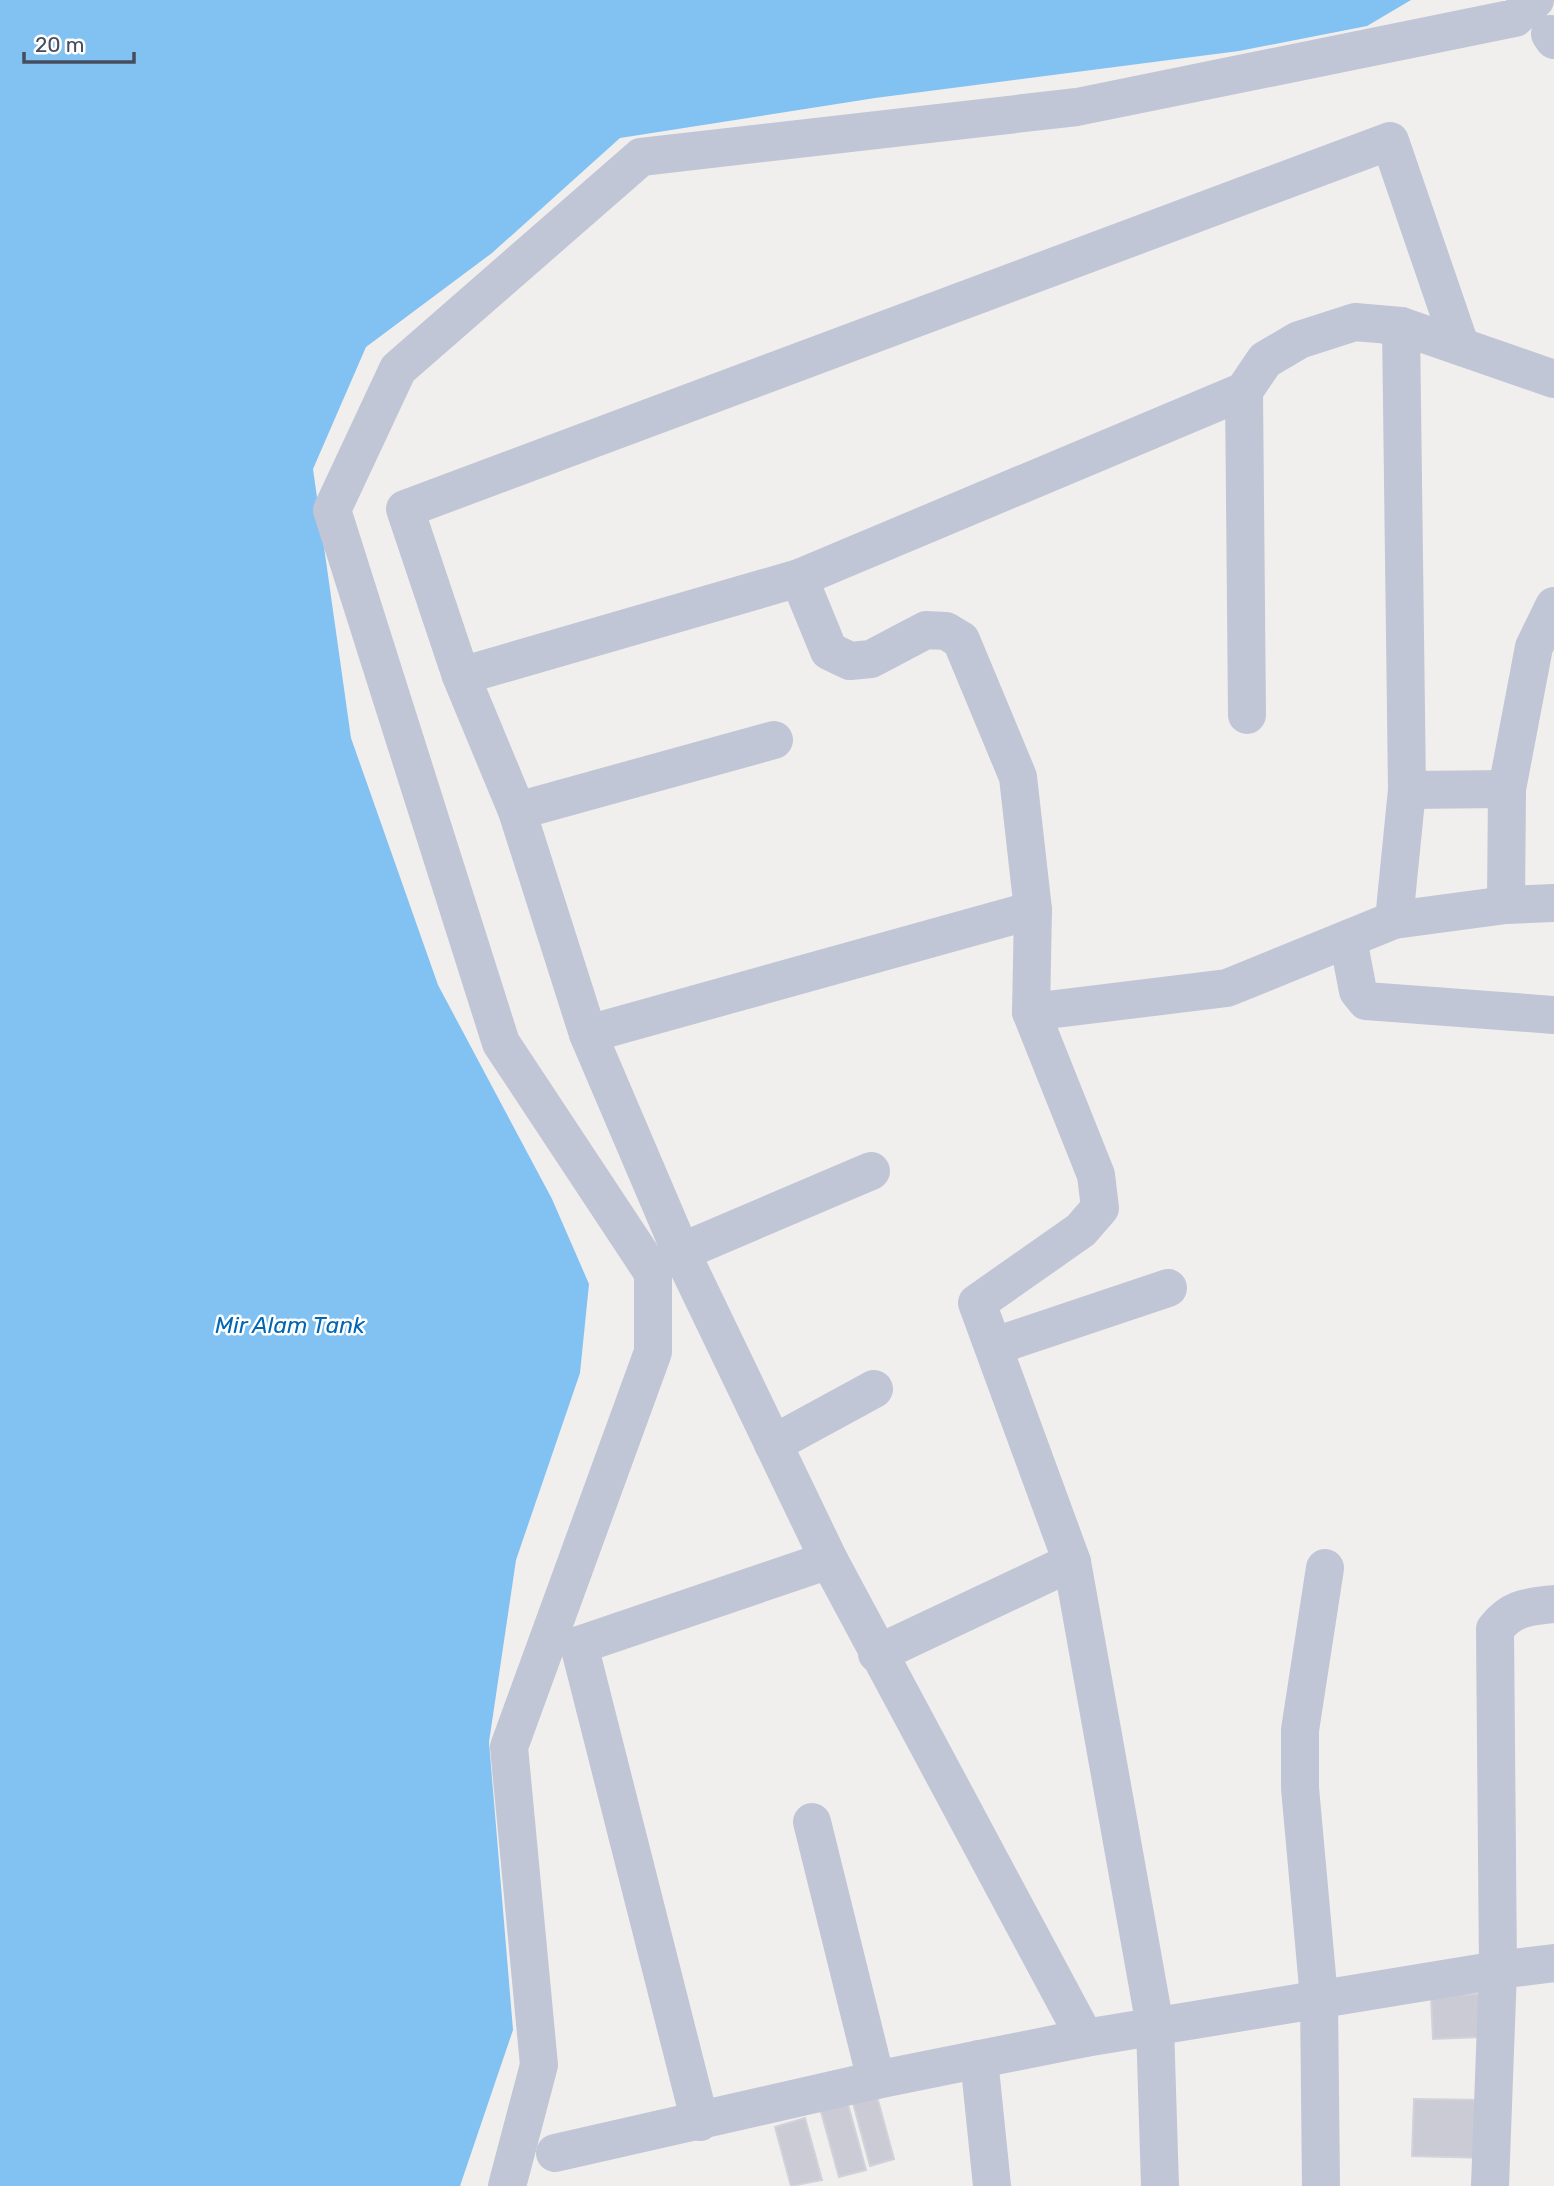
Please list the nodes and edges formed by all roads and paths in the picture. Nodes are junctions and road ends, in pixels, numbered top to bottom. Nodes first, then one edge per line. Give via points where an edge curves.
1 (1535, 0) edge
2 (1401, 326) junction
3 (1460, 345) junction
4 (1554, 379) edge
5 (1244, 391) junction
6 (799, 578) junction
7 (1554, 606) edge
8 (461, 676) junction
9 (1247, 715) dead end
10 (774, 740) dead end
11 (1507, 789) junction
12 (1407, 790) junction
13 (517, 811) junction
14 (1554, 903) edge
15 (1506, 905) junction
16 (1033, 909) junction
17 (1394, 920) junction
18 (1348, 939) junction
19 (1031, 1012) junction
20 (1554, 1014) edge
21 (588, 1034) junction
22 (871, 1171) dead end
23 (681, 1252) junction
24 (1168, 1288) dead end
25 (995, 1346) junction
26 (874, 1389) dead end
27 (773, 1444) junction
28 (829, 1560) junction
29 (1072, 1562) junction
30 (1325, 1568) dead end
31 (1554, 1604) edge
32 (877, 1654) junction
33 (812, 1822) dead end
34 (1554, 1964) edge
35 (1497, 1970) junction
36 (1319, 1998) junction
37 (1154, 2025) junction
38 (1085, 2038) junction
39 (979, 2059) junction
40 (876, 2080) junction
41 (700, 2122) junction
42 (555, 2153) dead end
43 (508, 2186) edge
44 (992, 2186) edge
45 (1160, 2186) edge
46 (1321, 2186) edge
47 (1490, 2186) edge

1 - 43 street via 1515,18 1077,107 640,157 398,369 332,510 501,1043 653,1273 653,1352 509,1747 539,2065
2 - 3 street
2 - 5 street via 1355,321 1298,340 1265,360
2 - 12 street
3 - 4 street
3 - 8 street via 1391,141 405,509
5 - 6 street
5 - 9 street
6 - 8 street
6 - 16 street via 830,651 849,661 871,659 926,630 946,631 961,640 1018,777
7 - 11 street via 1534,647
8 - 13 street
10 - 13 street
11 - 12 street
11 - 15 street
12 - 17 street
13 - 21 street
14 - 15 street
15 - 17 street
16 - 19 street
16 - 21 street
17 - 18 street
18 - 19 street via 1227,989
18 - 20 street via 1358,990 1366,1001
19 - 25 street via 1096,1175 1100,1208 1081,1230 977,1303
21 - 23 street
22 - 23 street
23 - 27 street
24 - 25 street
25 - 29 street
26 - 27 street
27 - 28 street
28 - 32 street
28 - 41 street via 579,1645
29 - 32 street
29 - 37 street
30 - 36 street via 1300,1730 1300,1788
31 - 35 street via 1506,1615 1495,1629
32 - 38 street
33 - 40 street
34 - 35 street
35 - 36 street
35 - 47 street
36 - 37 street
36 - 46 street
37 - 38 street
37 - 45 street
38 - 39 street
39 - 40 street
39 - 44 street
40 - 41 street
41 - 42 street

